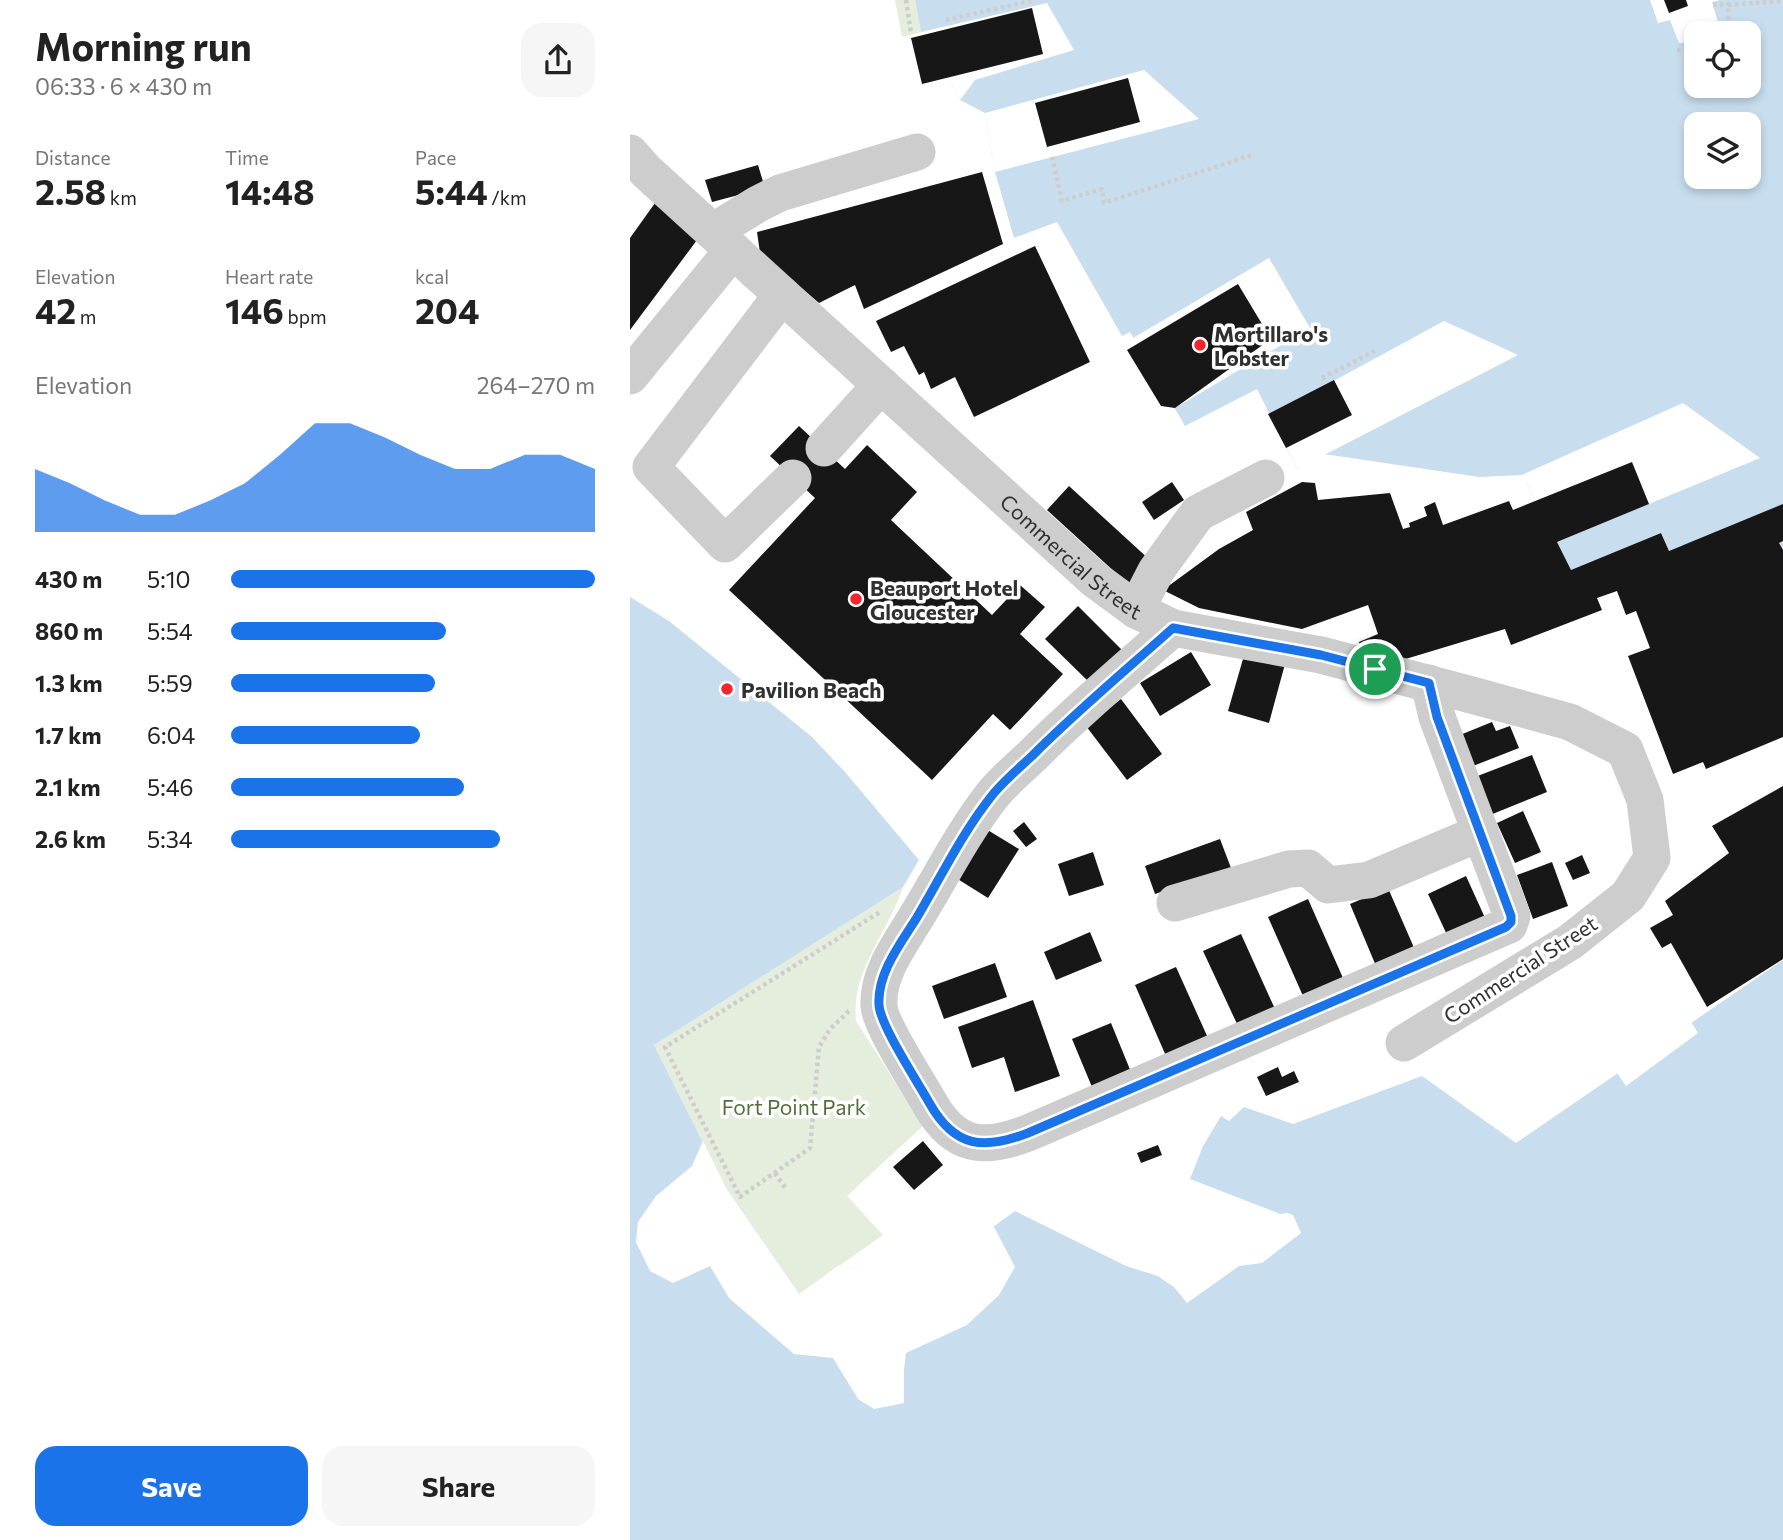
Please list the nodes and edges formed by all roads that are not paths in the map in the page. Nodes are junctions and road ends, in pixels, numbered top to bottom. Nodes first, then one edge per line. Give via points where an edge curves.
1 (917, 152) dead end
2 (635, 172) edge
3 (724, 241) junction
4 (782, 295) junction
5 (630, 376) edge
6 (881, 385) junction
7 (824, 449) dead end
8 (793, 478) dead end
9 (1266, 478) dead end
10 (1136, 610) junction
11 (1173, 628) junction
12 (1429, 683) junction
13 (1480, 833) junction
14 (1175, 903) dead end
15 (1404, 1043) dead end

1 - 3 street via 758,204
2 - 3 street, Commercial Street
3 - 4 street, Commercial Street
3 - 5 street
4 - 6 street, Commercial Street
4 - 8 street via 651,467 725,544
6 - 7 street
6 - 10 street, Commercial Street via 1094,579
9 - 10 street via 1198,513 1156,571
10 - 11 street, Commercial Street
11 - 12 street, Commercial Street via 1321,655
11 - 13 street via 1051,736 995,793 952,856 885,972 881,1015 954,1134 974,1142 997,1143 1028,1133 1509,925 1511,916
12 - 13 street
12 - 15 street, Commercial Street via 1570,722 1625,750 1645,800 1652,858 1628,896 1570,942
13 - 14 street via 1369,880 1328,885 1308,868 1289,869

